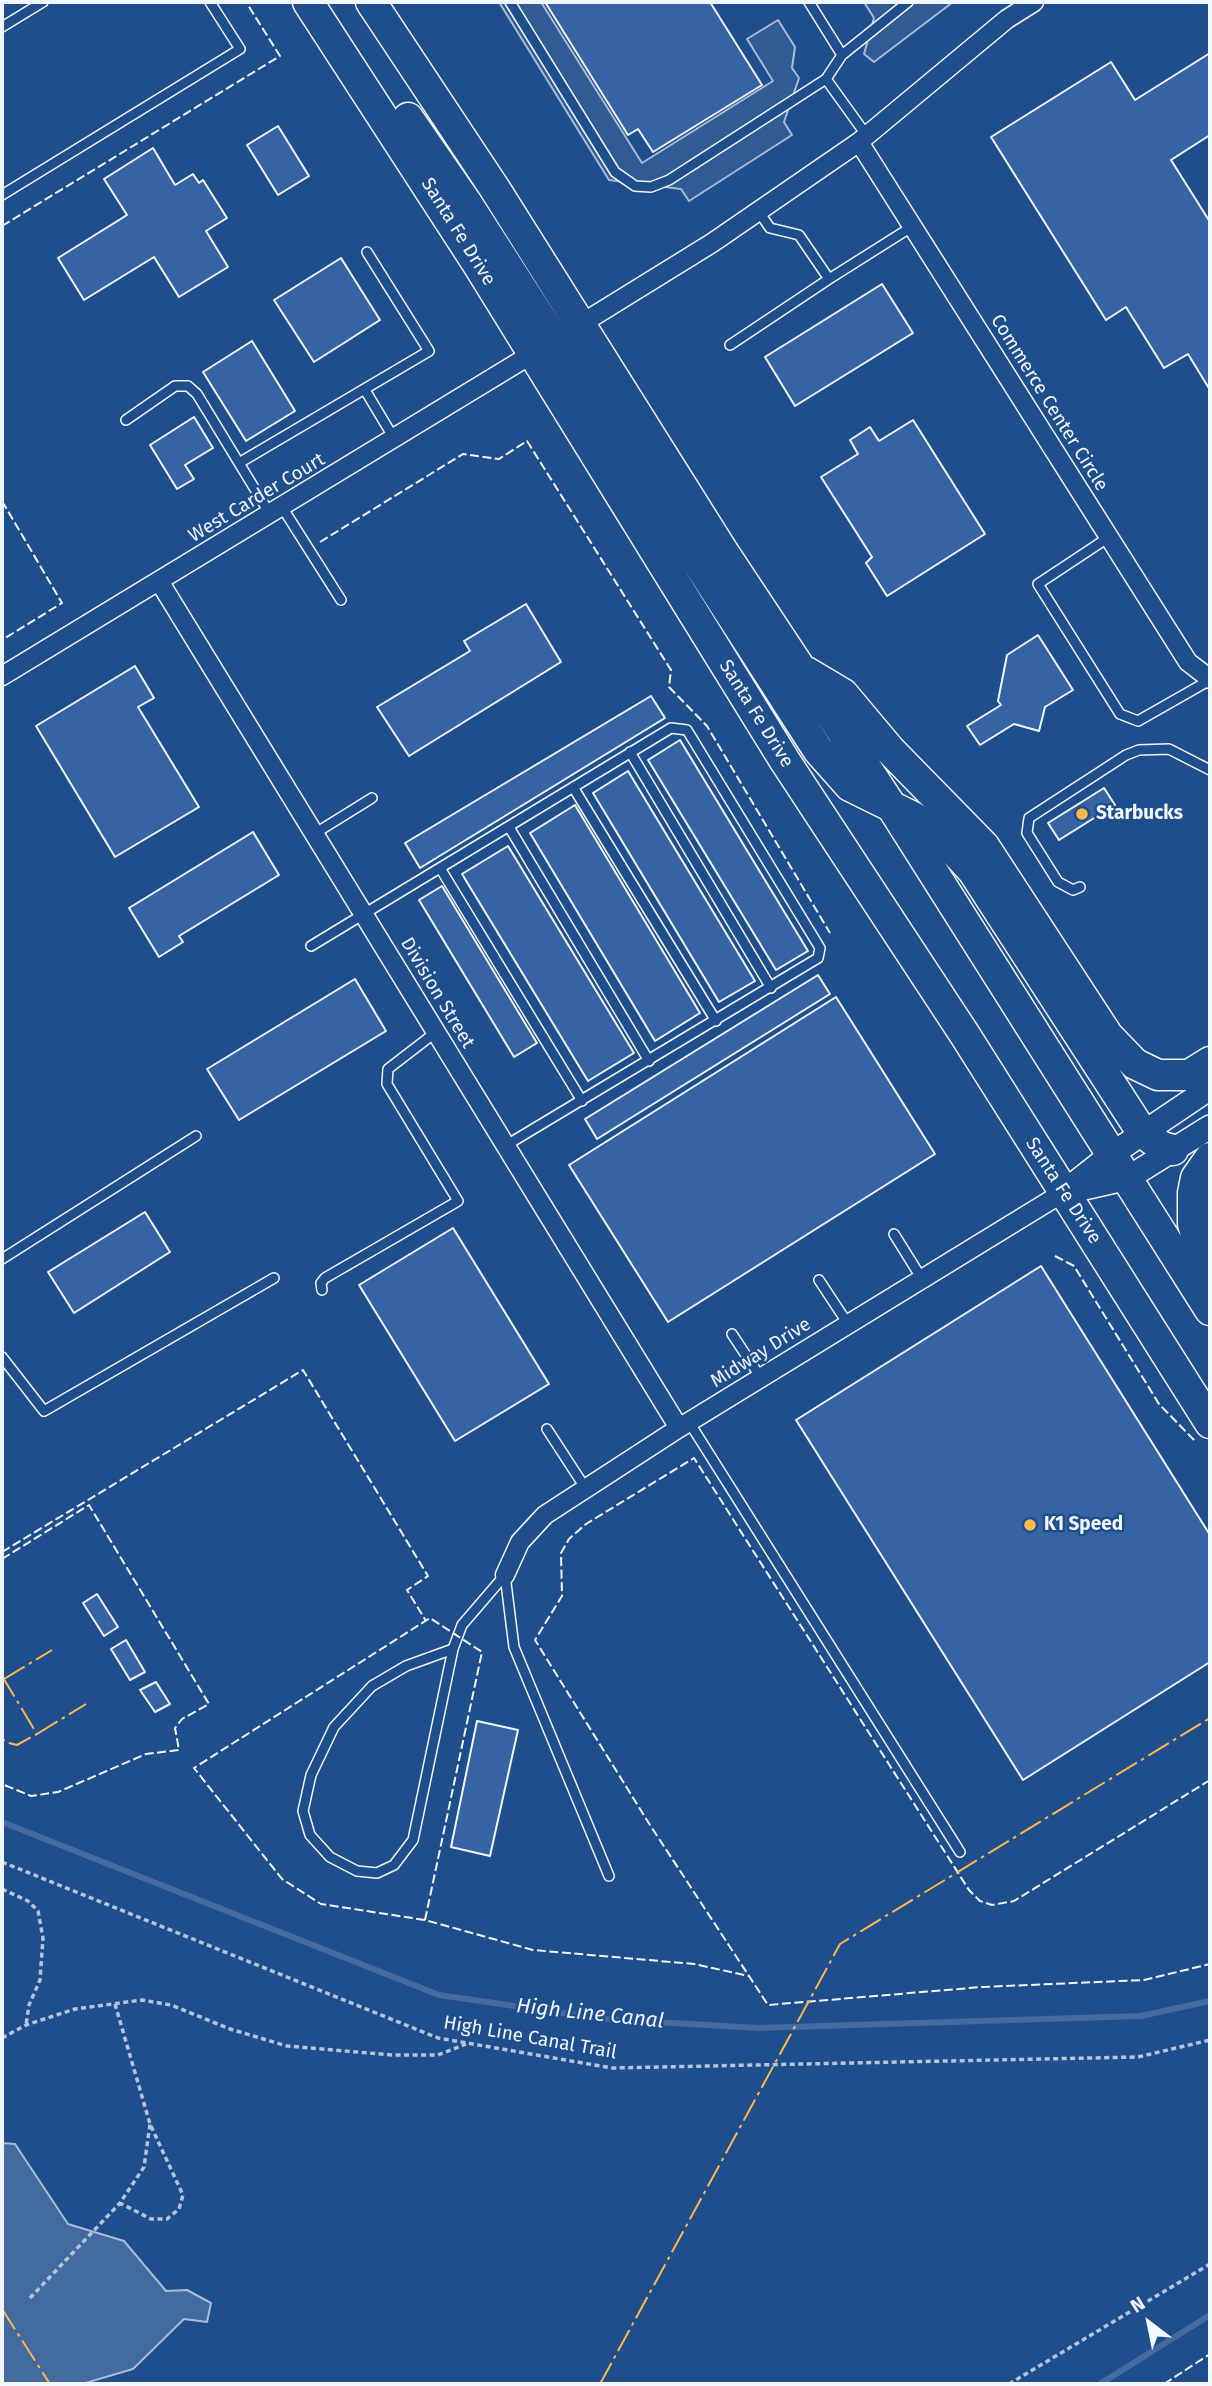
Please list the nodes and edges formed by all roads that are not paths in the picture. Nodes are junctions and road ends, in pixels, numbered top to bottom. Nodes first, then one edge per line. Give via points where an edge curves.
1 (43, 2) edge
2 (211, 2) edge
3 (308, 2) edge
4 (319, 2) edge
5 (371, 2) edge
6 (510, 2) edge
7 (808, 2) edge
8 (908, 2) edge
9 (1034, 2) edge
10 (2, 27) edge
11 (842, 55) junction
12 (826, 79) junction
13 (863, 139) junction
14 (2, 195) edge
15 (759, 212) junction
16 (913, 226) junction
17 (367, 252) dead end
18 (829, 279) junction
19 (580, 324) junction
20 (730, 345) dead end
21 (533, 354) junction
22 (365, 390) junction
23 (126, 421) dead end
24 (395, 440) junction
25 (239, 463) junction
26 (276, 511) junction
27 (1109, 537) junction
28 (159, 581) junction
29 (341, 600) dead end
30 (801, 669) junction
31 (2, 676) edge
32 (1210, 680) edge
33 (630, 752) junction
34 (1210, 770) edge
35 (573, 787) junction
36 (372, 798) dead end
37 (890, 804) junction
38 (509, 827) junction
39 (314, 834) junction
40 (440, 868) junction
41 (1080, 887) dead end
42 (364, 914) junction
43 (311, 946) dead end
44 (771, 988) junction
45 (716, 1021) junction
46 (436, 1032) junction
47 (649, 1061) junction
48 (1210, 1062) edge
49 (1210, 1088) edge
50 (582, 1101) junction
51 (1210, 1127) edge
52 (1142, 1132) junction
53 (195, 1136) dead end
54 (505, 1146) junction
55 (1173, 1150) junction
56 (1112, 1154) junction
57 (1210, 1158) edge
58 (1128, 1178) junction
59 (1064, 1192) junction
60 (894, 1234) dead end
61 (2, 1259) edge
62 (1210, 1265) edge
63 (274, 1278) dead end
64 (922, 1279) junction
65 (819, 1280) dead end
66 (322, 1290) dead end
67 (1210, 1310) edge
68 (848, 1324) junction
69 (732, 1334) dead end
70 (2, 1357) edge
71 (761, 1378) junction
72 (1210, 1423) edge
73 (684, 1425) junction
74 (547, 1429) dead end
75 (586, 1489) junction
76 (505, 1575) junction
77 (453, 1649) junction
78 (960, 1852) dead end
79 (609, 1876) dead end

1 - 10 lane
2 - 14 lane via 240,49
3 - 21 highway, Santa Fe Drive
4 - 37 highway via 386,87 468,205 818,750 850,786
5 - 19 highway
6 - 12 lane via 615,172 635,186 651,187 669,180
7 - 11 lane
8 - 11 lane
9 - 13 street via 1007,19
11 - 12 lane
12 - 13 lane
13 - 15 street
13 - 16 street, Commerce Center Circle
15 - 18 lane via 770,228 799,235
15 - 19 street
16 - 18 lane
16 - 27 street, Commerce Center Circle
17 - 22 lane via 429,351
18 - 20 lane
19 - 30 highway
21 - 24 street, West Carder Court
21 - 59 highway, Santa Fe Drive via 785,761
22 - 24 lane
22 - 25 lane
23 - 25 lane via 175,386 188,386 198,394
24 - 26 street, West Carder Court
25 - 26 lane
26 - 28 street, West Carder Court
26 - 29 lane
27 - 32 street, Commerce Center Circle via 1188,662
27 - 32 lane via 1038,584 1120,714 1138,721
28 - 31 street, West Carder Court
28 - 39 street, Division Street
30 - 37 highway
30 - 48 highway via 843,694 890,750 984,846 1108,1036 1135,1064 1158,1075 1189,1075
33 - 35 lane
33 - 44 lane
33 - 44 lane via 671,728 687,730 820,948 815,962
34 - 41 lane via 1169,749 1139,750 1029,818 1027,834 1058,882 1073,890
35 - 38 lane
35 - 45 lane
36 - 39 lane
37 - 52 highway via 948,844 973,872
37 - 56 highway
38 - 40 lane
38 - 47 lane
39 - 42 street, Division Street
40 - 42 lane
40 - 50 lane
42 - 43 lane
42 - 46 street, Division Street
44 - 45 lane
45 - 47 lane
46 - 54 street, Division Street
46 - 66 lane via 388,1069 387,1084 458,1201 325,1278
47 - 50 lane
49 - 52 street
50 - 54 lane
51 - 55 street
52 - 55 highway
52 - 56 street
53 - 61 lane
54 - 73 street, Division Street
55 - 58 street
56 - 58 highway
56 - 59 street
57 - 62 highway via 1192,1193 1193,1224
58 - 59 street
58 - 67 highway
59 - 64 street, Midway Drive
59 - 72 highway, Santa Fe Drive
60 - 64 lane
63 - 70 lane via 44,1411
64 - 68 street, Midway Drive
65 - 68 lane
68 - 71 street, Midway Drive
69 - 71 lane
71 - 73 street, Midway Drive
73 - 75 street, Midway Drive
73 - 78 lane
74 - 75 lane
75 - 76 street, Midway Drive via 520,1542
76 - 77 lane via 462,1625
76 - 79 lane via 514,1647
77 - 77 lane via 406,1666 372,1686 334,1727 311,1775 303,1811 310,1835 330,1857 358,1871 377,1873 394,1865 413,1840

